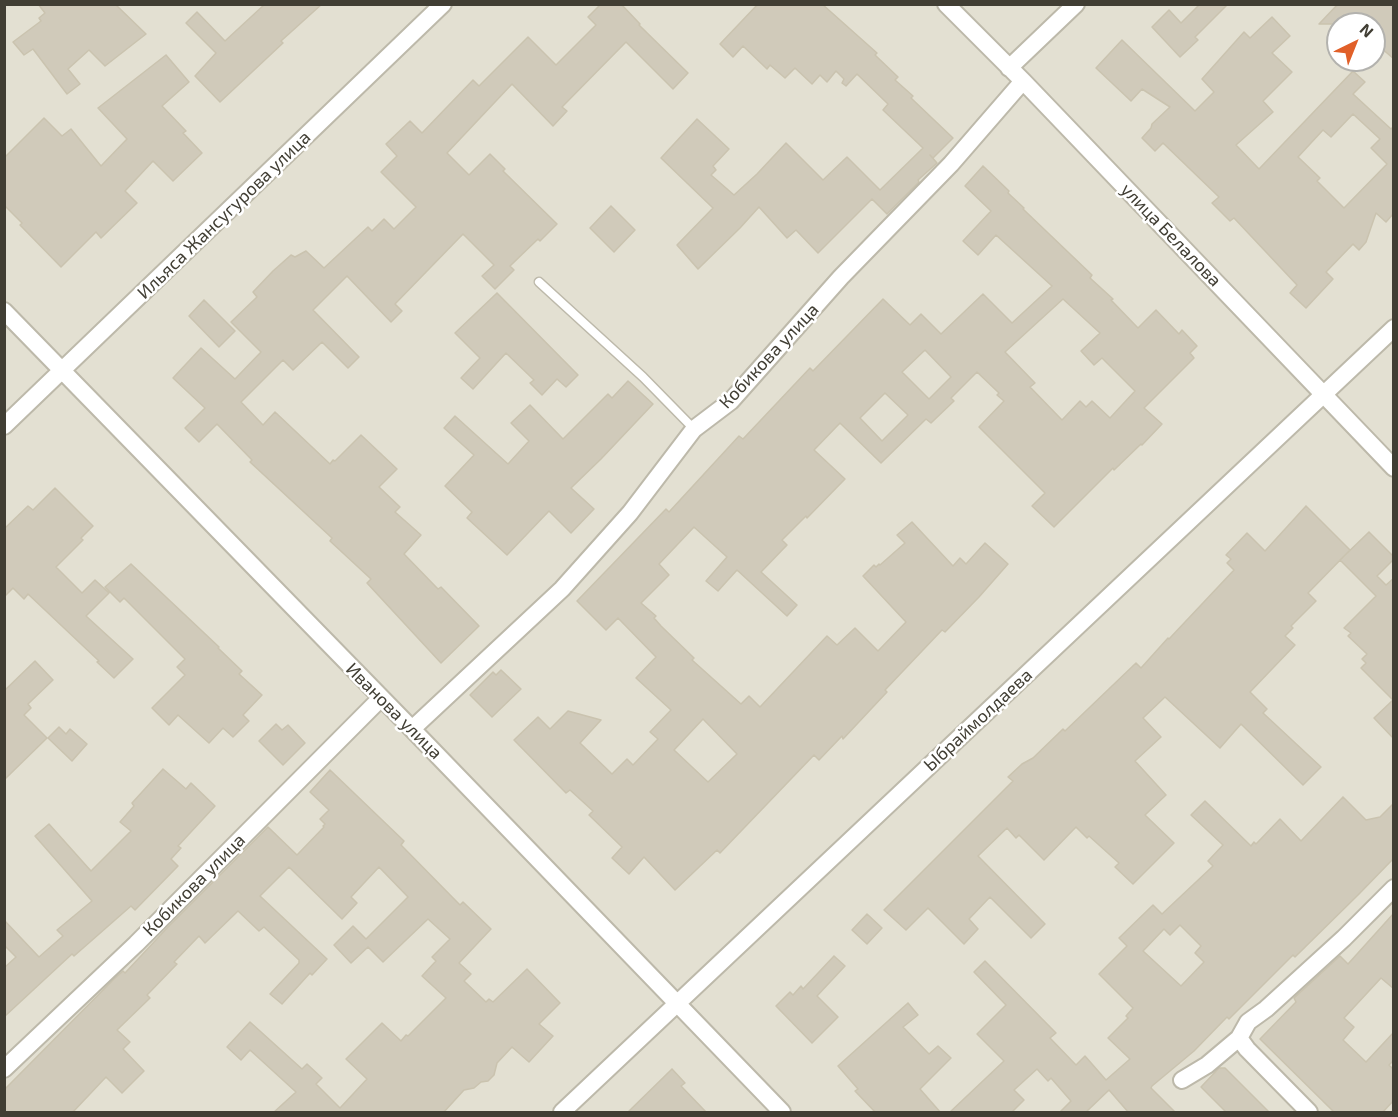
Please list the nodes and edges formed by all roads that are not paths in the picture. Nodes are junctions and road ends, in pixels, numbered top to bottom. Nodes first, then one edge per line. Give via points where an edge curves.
1 (443, 4) edge
2 (946, 4) edge
3 (1076, 4) edge
4 (1010, 68) junction
5 (1023, 81) junction
6 (539, 282) dead end
7 (4, 311) edge
8 (1394, 328) edge
9 (62, 371) junction
10 (1323, 394) junction
11 (4, 426) edge
12 (694, 429) junction
13 (1394, 468) edge
14 (381, 698) junction
15 (412, 729) junction
16 (1394, 888) edge
17 (678, 1003) junction
18 (1239, 1038) junction
19 (4, 1069) edge
20 (1182, 1080) dead end
21 (562, 1113) edge
22 (782, 1113) edge
23 (1309, 1113) edge

1 - 9 street, Ильяса Жансугурова улица
2 - 4 street, улица Белалова
3 - 4 street
4 - 5 street, улица Белалова
5 - 10 street, улица Белалова
5 - 12 street, Кобикова улица via 731,401
6 - 12 lane
7 - 9 street, Иванова улица
8 - 10 street, Ыбраймолдаева
9 - 11 street, Ильяса Жансугурова улица
9 - 14 street, Иванова улица
10 - 13 street, улица Белалова
10 - 17 street, Ыбраймолдаева
12 - 15 street, Кобикова улица via 630,513 562,589
14 - 15 street, Иванова улица
14 - 19 street, Кобикова улица via 136,944
15 - 17 street, Иванова улица
16 - 18 street via 1344,938 1248,1022
17 - 21 street, Ыбраймолдаева
17 - 22 street, Иванова улица
18 - 20 street
18 - 23 street

